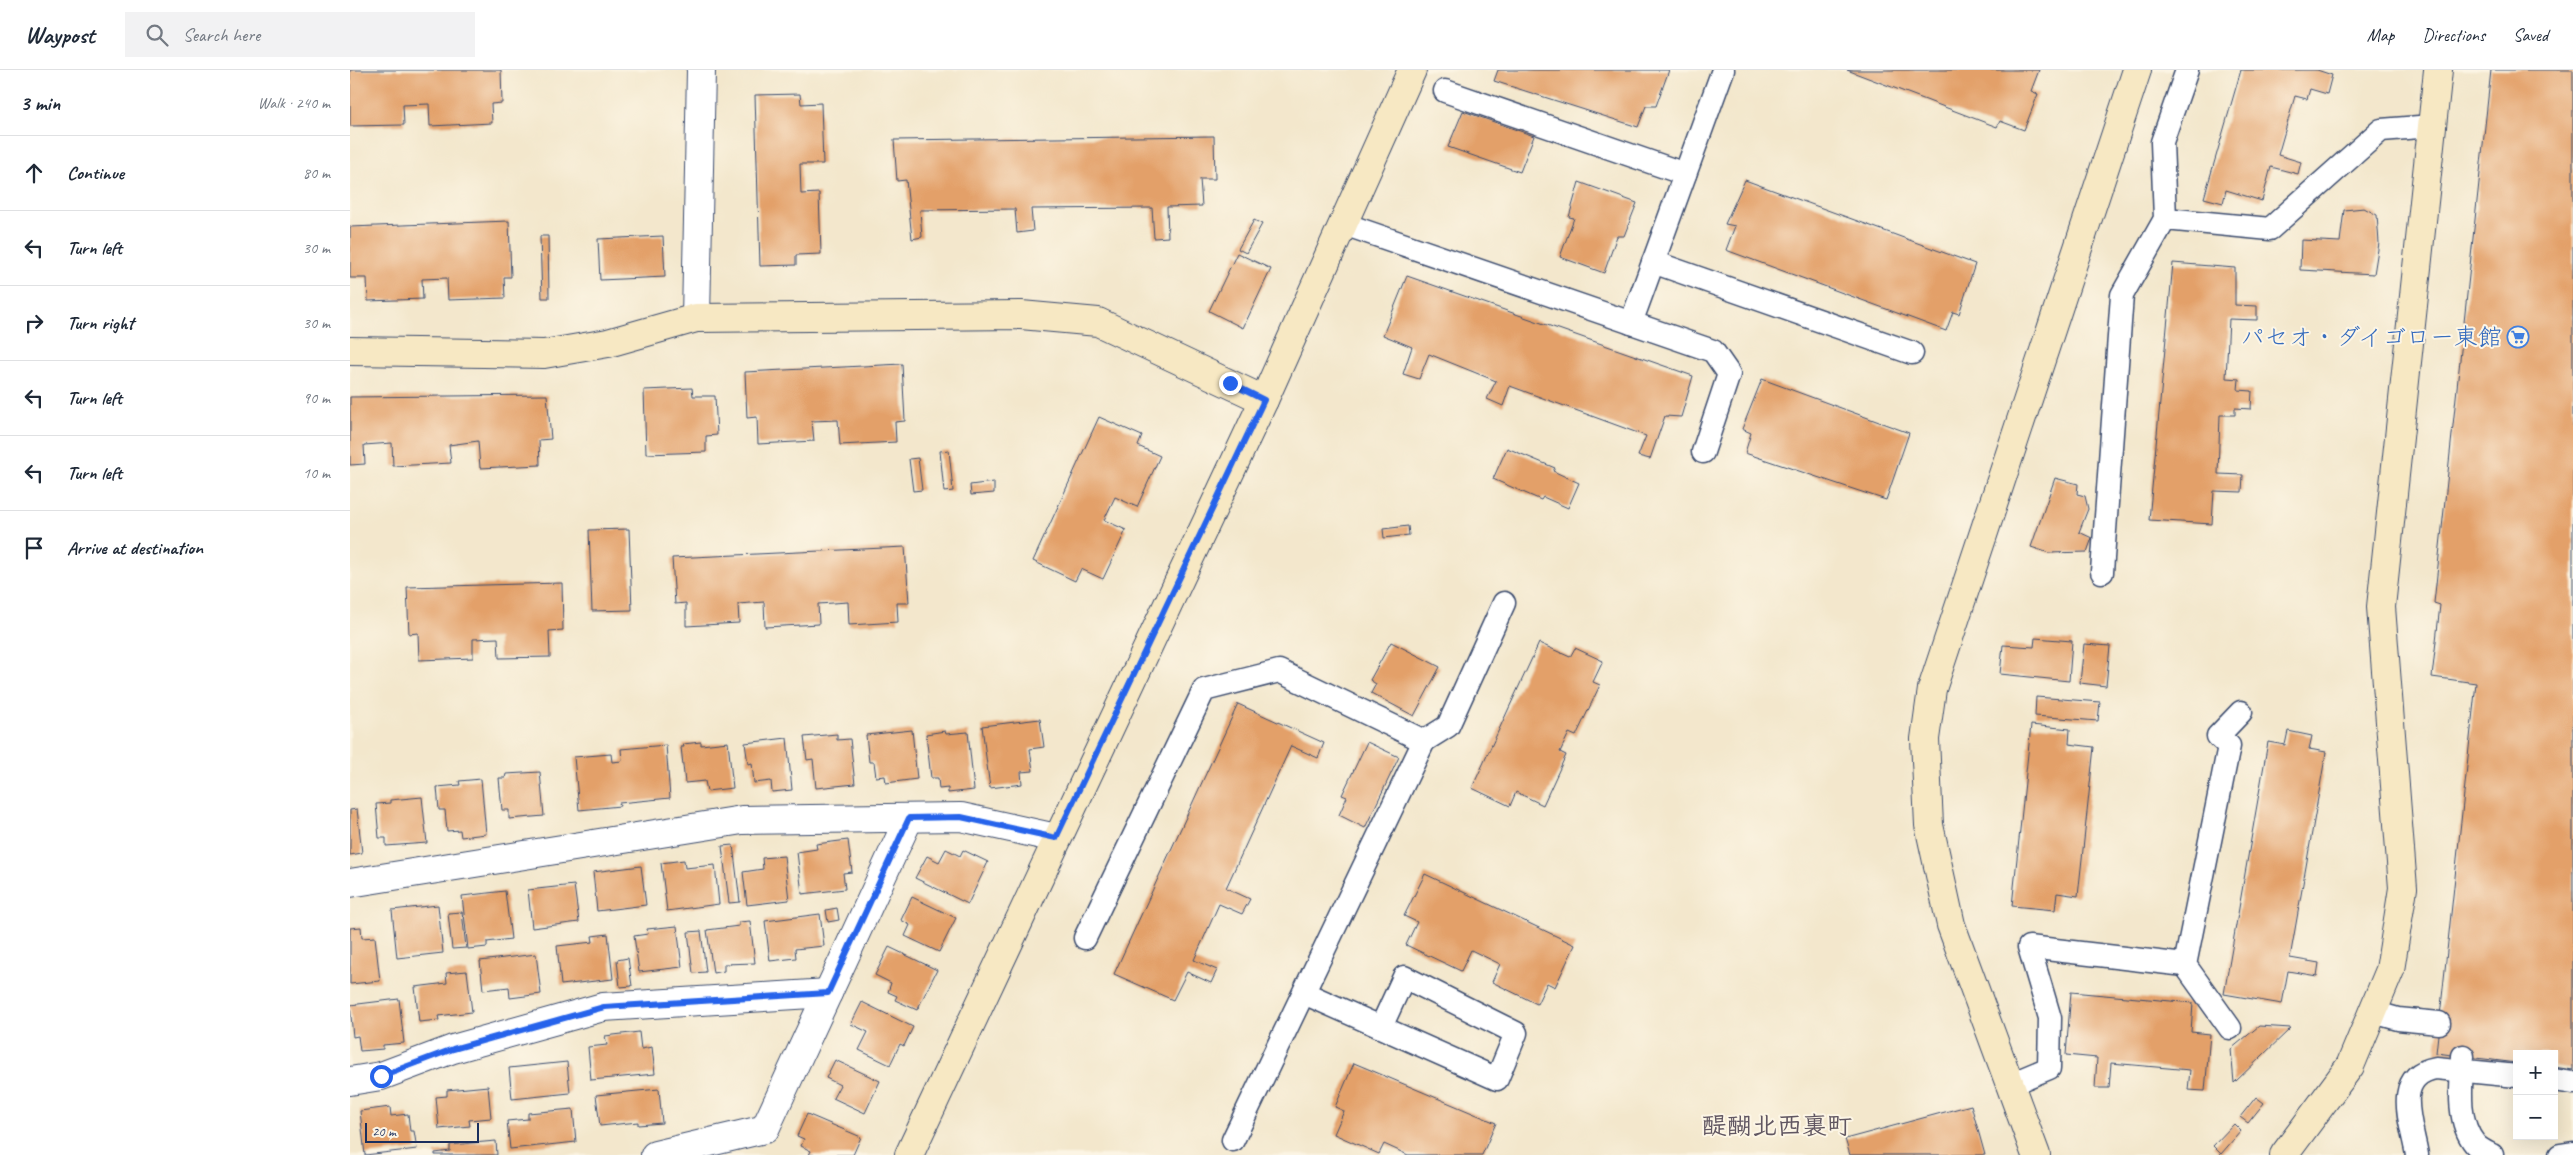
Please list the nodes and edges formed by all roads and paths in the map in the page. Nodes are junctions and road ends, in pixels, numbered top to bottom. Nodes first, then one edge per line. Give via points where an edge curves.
1 (701, 70) edge
2 (1412, 70) edge
3 (1723, 70) edge
4 (2137, 70) edge
5 (2187, 70) edge
6 (2438, 70) edge
7 (1445, 91) dead end
8 (2432, 126) junction
9 (1685, 174) junction
10 (2165, 219) junction
11 (1344, 224) junction
12 (1653, 262) junction
13 (696, 318) junction
14 (1631, 323) junction
15 (350, 351) edge
16 (1912, 353) dead end
17 (1264, 400) junction
18 (1703, 452) dead end
19 (2102, 572) dead end
20 (1504, 603) dead end
21 (2241, 712) dead end
22 (1424, 741) junction
23 (909, 818) junction
24 (1056, 838) junction
25 (350, 883) edge
26 (1085, 938) dead end
27 (2185, 966) junction
28 (828, 993) junction
29 (1304, 993) junction
30 (2373, 1012) junction
31 (2439, 1023) dead end
32 (1381, 1027) junction
33 (2230, 1028) dead end
34 (2463, 1063) junction
35 (2513, 1075) edge
36 (350, 1081) edge
37 (2011, 1084) junction
38 (1233, 1140) dead end
39 (2573, 1152) edge
40 (655, 1155) edge
41 (909, 1155) edge
42 (2036, 1155) edge
43 (2284, 1155) edge
44 (2417, 1155) edge
45 (2492, 1155) edge
46 (2560, 1155) edge

1 - 13 street
2 - 11 street
3 - 9 lane
4 - 37 street via 1932,689 1925,739 1928,825 1951,925
5 - 10 lane via 2162,142
6 - 8 street
7 - 9 lane
8 - 10 lane via 2381,130 2270,229
8 - 30 street via 2381,607 2404,888 2390,970
9 - 12 lane
10 - 19 lane via 2122,295
11 - 14 lane
11 - 17 street
12 - 14 lane
12 - 16 lane
13 - 15 street via 608,343 544,354
13 - 17 street via 1021,315 1098,322
14 - 18 lane via 1713,352 1729,374
17 - 24 street
20 - 22 lane via 1448,726
21 - 27 lane via 2218,736 2228,746
22 - 26 lane via 1279,671 1204,690
22 - 29 lane
23 - 24 street via 961,817
23 - 25 street via 742,820
23 - 28 street
24 - 41 street
27 - 33 lane
27 - 37 lane via 2029,947 2050,1018 2049,1068
28 - 36 street via 604,1007 453,1049 381,1076
28 - 40 street via 765,1129
29 - 32 lane
29 - 38 lane
30 - 31 lane via 2398,1019
30 - 43 street via 2350,1066
32 - 32 lane via 1497,1079 1516,1033 1404,977
34 - 35 lane
34 - 44 lane via 2422,1070 2413,1078 2407,1095
34 - 45 lane via 2462,1110 2467,1130 2476,1146
37 - 42 street
39 - 46 lane

